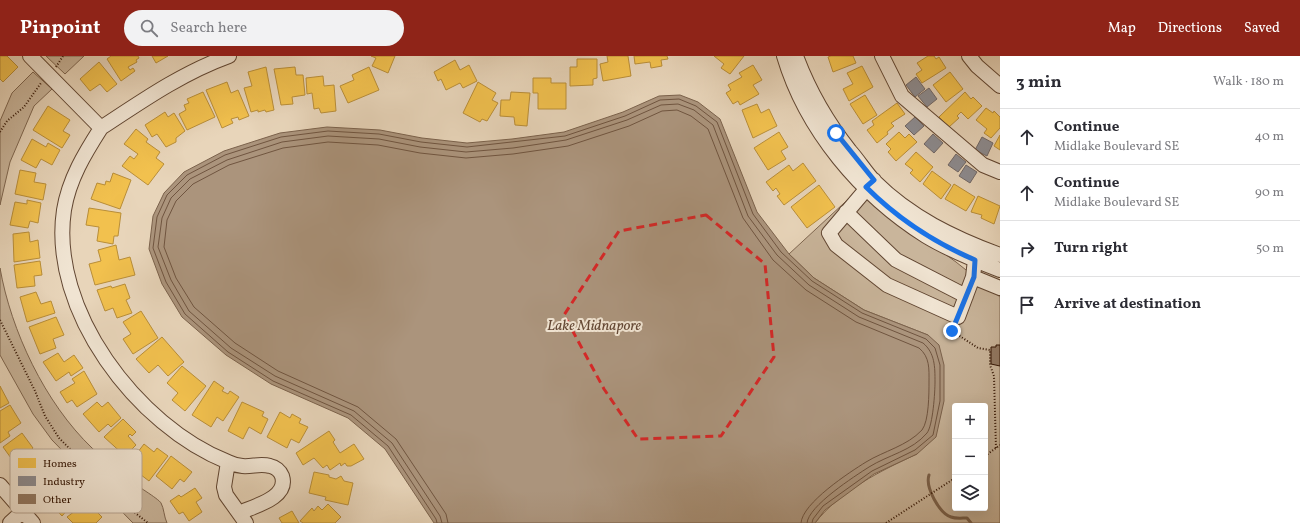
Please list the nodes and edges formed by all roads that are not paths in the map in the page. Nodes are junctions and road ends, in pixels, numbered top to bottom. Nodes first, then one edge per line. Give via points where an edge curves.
1 (30, 56) edge
2 (229, 56) edge
3 (784, 56) edge
4 (796, 56) edge
5 (882, 56) edge
6 (969, 56) edge
7 (1000, 86) edge
8 (101, 128) junction
9 (1000, 172) edge
10 (870, 184) junction
11 (846, 212) junction
12 (977, 254) junction
13 (1000, 255) edge
14 (1000, 270) edge
15 (974, 277) junction
16 (1000, 288) edge
17 (966, 296) junction
18 (228, 462) junction
19 (0, 485) edge
20 (10, 497) edge
21 (21, 513) edge
22 (23, 513) edge
23 (242, 518) edge
24 (10, 523) edge
25 (33, 523) edge

1 - 8 street
2 - 8 street via 198,68 166,85
3 - 10 street via 792,80 811,118 836,154
4 - 10 street via 826,117
5 - 9 street via 902,96 983,165
6 - 7 street
8 - 18 street via 77,169 64,210 63,252 72,293 99,350 131,392 170,429 210,455
10 - 11 street
10 - 12 street
11 - 17 street via 896,260
11 - 17 street via 829,233 836,245 887,285 958,317
12 - 13 street
12 - 14 street
12 - 15 street
15 - 16 street
15 - 17 street
18 - 23 street via 224,487 226,495
18 - 23 street via 244,467 270,465 278,470 282,477 282,488 276,496
19 - 20 street
21 - 24 street
22 - 25 street

